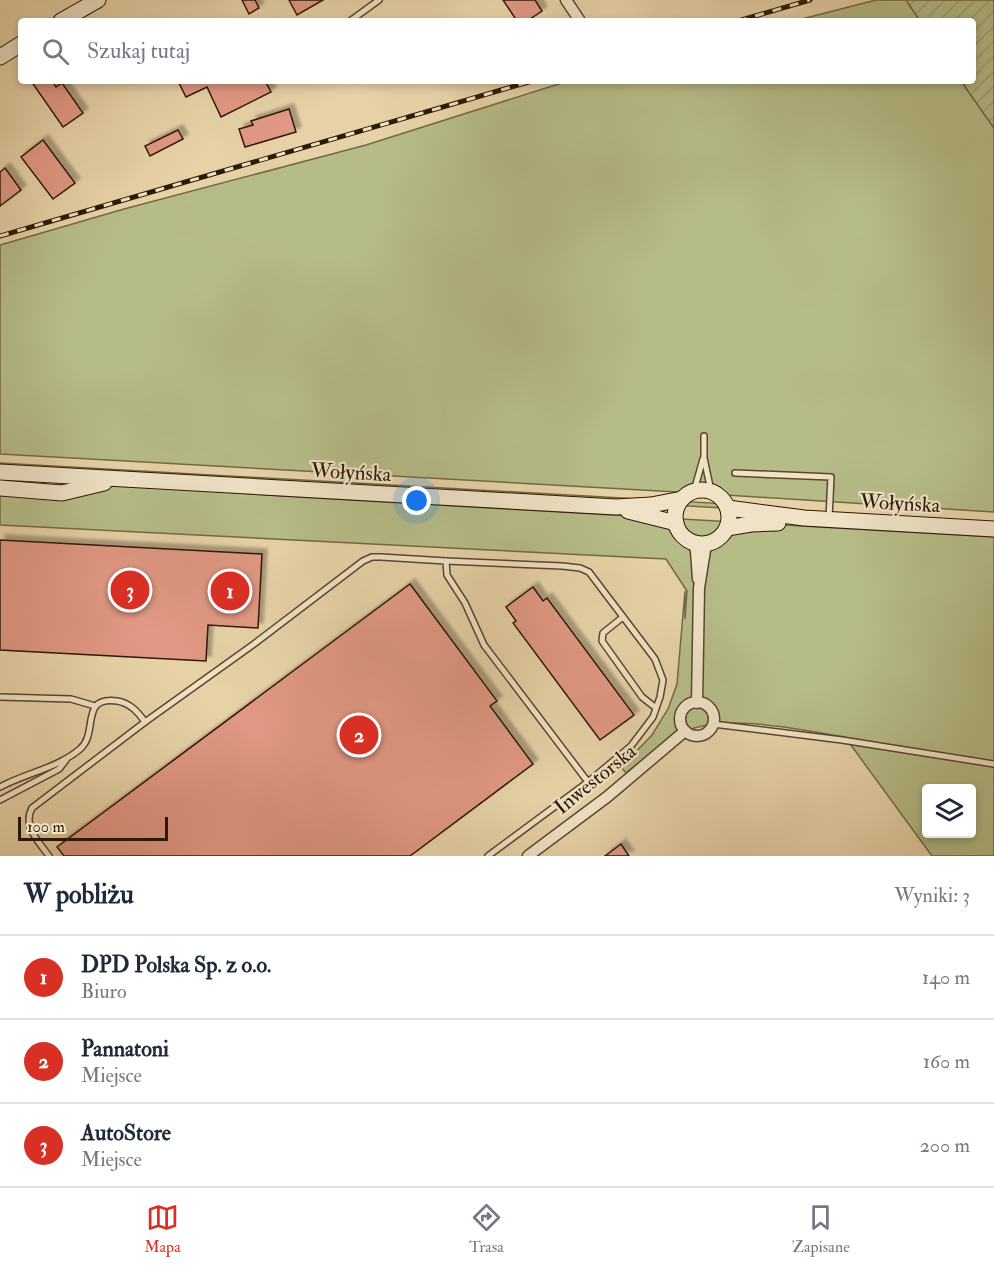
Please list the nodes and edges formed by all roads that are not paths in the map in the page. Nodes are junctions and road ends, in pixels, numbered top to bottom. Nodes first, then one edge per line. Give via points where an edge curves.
1 (98, 0) edge
2 (379, 0) edge
3 (566, 0) edge
4 (66, 18) edge
5 (354, 18) edge
6 (578, 18) edge
7 (18, 46) edge
8 (0, 57) edge
9 (704, 436) dead end
10 (704, 458) junction
11 (0, 472) edge
12 (735, 473) dead end
13 (119, 479) junction
14 (0, 488) edge
15 (711, 491) junction
16 (688, 495) junction
17 (616, 507) junction
18 (728, 508) junction
19 (804, 518) junction
20 (829, 520) junction
21 (676, 523) junction
22 (727, 528) junction
23 (994, 529) edge
24 (700, 543) junction
25 (446, 561) junction
26 (623, 617) junction
27 (0, 697) edge
28 (696, 703) junction
29 (95, 706) junction
30 (656, 708) junction
31 (145, 722) junction
32 (713, 724) junction
33 (685, 731) junction
34 (67, 758) junction
35 (994, 764) edge
36 (588, 782) junction
37 (0, 787) edge
38 (0, 800) edge
39 (49, 856) edge
40 (488, 856) edge
41 (528, 856) edge

1 - 4 main road
2 - 5 lane
3 - 6 street
7 - 8 main road
9 - 10 lane
10 - 15 lane
10 - 16 lane
11 - 13 main road, Wołyńska
12 - 20 lane via 831,477
13 - 14 main road, Wołyńska via 62,493
13 - 17 main road, Wołyńska
15 - 16 main road
15 - 18 main road
16 - 17 main road, Wołyńska via 661,504
16 - 21 main road via 676,510
17 - 21 main road, Wołyńska
18 - 19 main road, Wołyńska
18 - 22 main road
19 - 20 main road, Wołyńska
19 - 22 main road, Wołyńska
20 - 23 main road, Wołyńska
21 - 24 main road via 682,535
22 - 24 main road via 719,538
24 - 28 street
25 - 26 lane via 580,568 589,572
25 - 31 lane via 381,557 363,561
25 - 36 lane via 447,575 484,645
26 - 30 lane via 661,670 663,680
26 - 30 lane via 603,633 602,641 642,697
27 - 29 lane via 71,699
28 - 32 street via 710,709
28 - 33 street via 687,705 681,713
29 - 31 lane via 106,700 125,702
29 - 34 lane via 88,741
30 - 36 lane via 631,746
31 - 39 lane via 32,808 28,817 31,832
32 - 33 street via 703,735 693,736
32 - 35 lane
33 - 41 street, Inwestorska via 607,797
34 - 37 lane
34 - 38 lane via 59,769
36 - 40 lane

